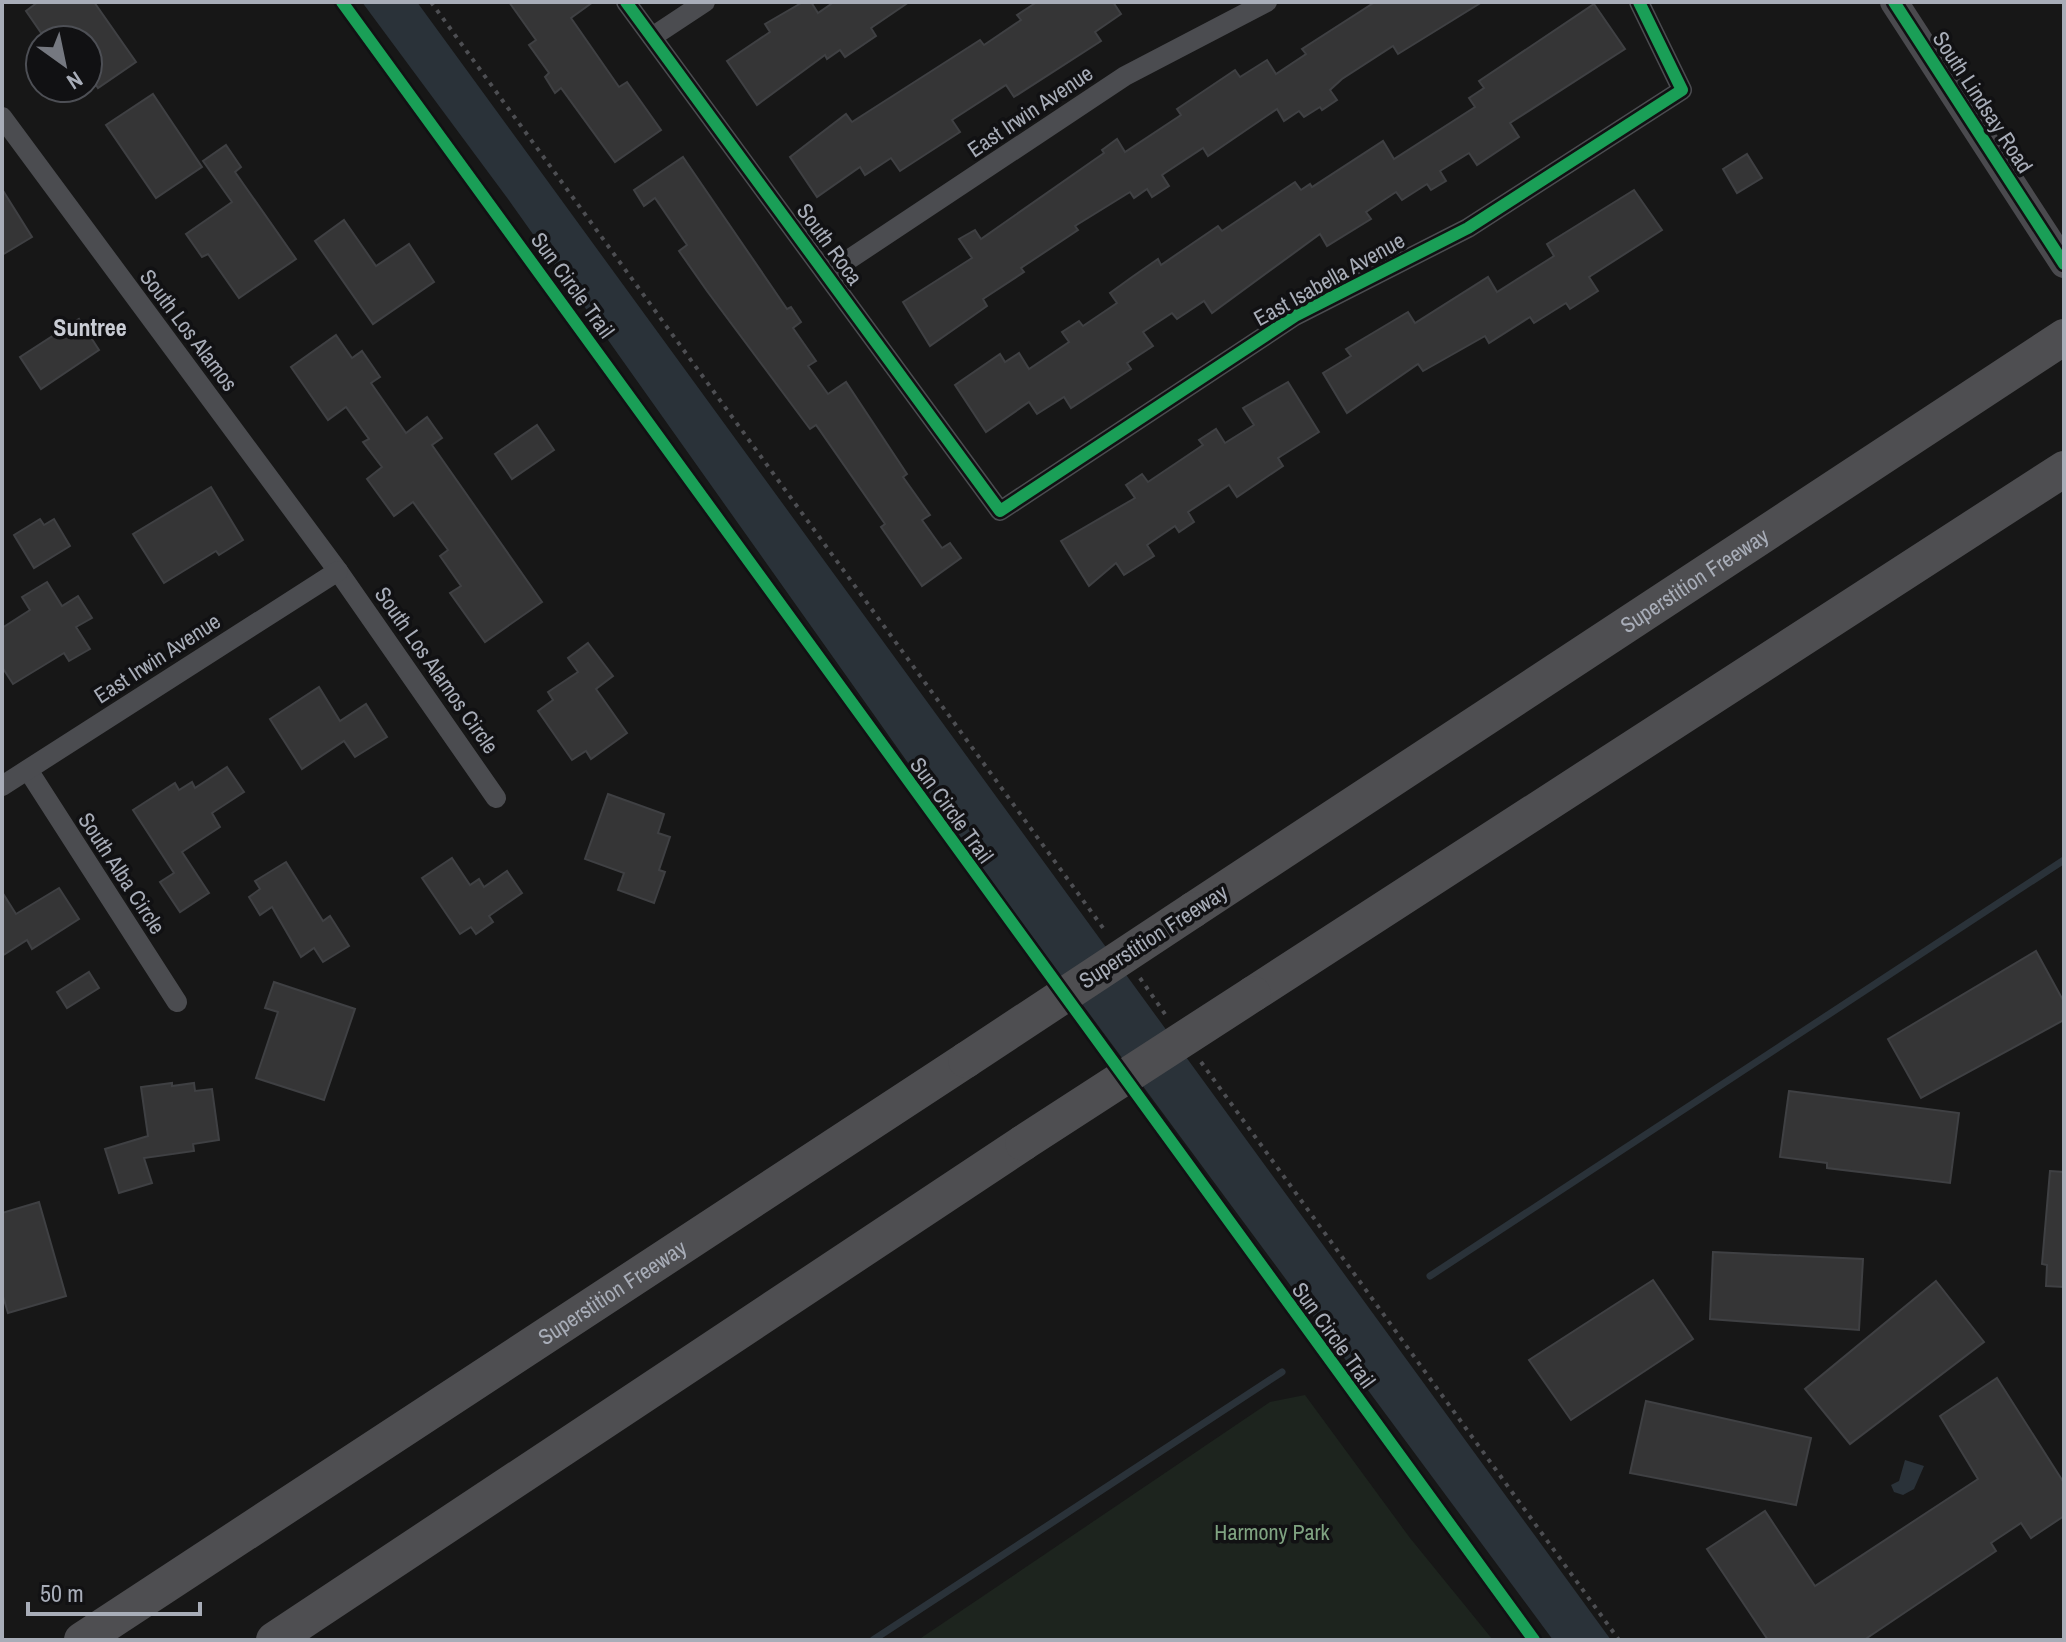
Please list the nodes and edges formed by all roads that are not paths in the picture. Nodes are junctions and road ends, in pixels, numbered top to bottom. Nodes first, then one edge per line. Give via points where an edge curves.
1 (626, 2) edge
2 (705, 2) edge
3 (1267, 2) edge
4 (1639, 2) edge
5 (1894, 2) edge
6 (652, 37) junction
7 (2, 117) edge
8 (2064, 264) edge
9 (827, 274) junction
10 (2064, 337) edge
11 (2058, 473) edge
12 (1000, 511) joint
13 (338, 571) junction
14 (28, 770) junction
15 (2, 786) edge
16 (496, 798) dead end
17 (177, 1002) dead end
18 (82, 1640) edge
19 (274, 1640) edge

1 - 6 street, South Roca
2 - 6 street
3 - 9 street, East Irwin Avenue via 1125,76
4 - 12 street, East Isabella Avenue via 1682,90 1468,228 1295,316
5 - 8 main road, South Lindsay Road
6 - 9 street, South Roca
7 - 13 street, South Los Alamos
9 - 12 street, South Roca
10 - 18 highway, Superstition Freeway, bridge
11 - 19 highway, bridge via 1023,1143
13 - 14 street, East Irwin Avenue
13 - 16 street, South Los Alamos Circle
14 - 15 street, East Irwin Avenue
14 - 17 street, South Alba Circle

